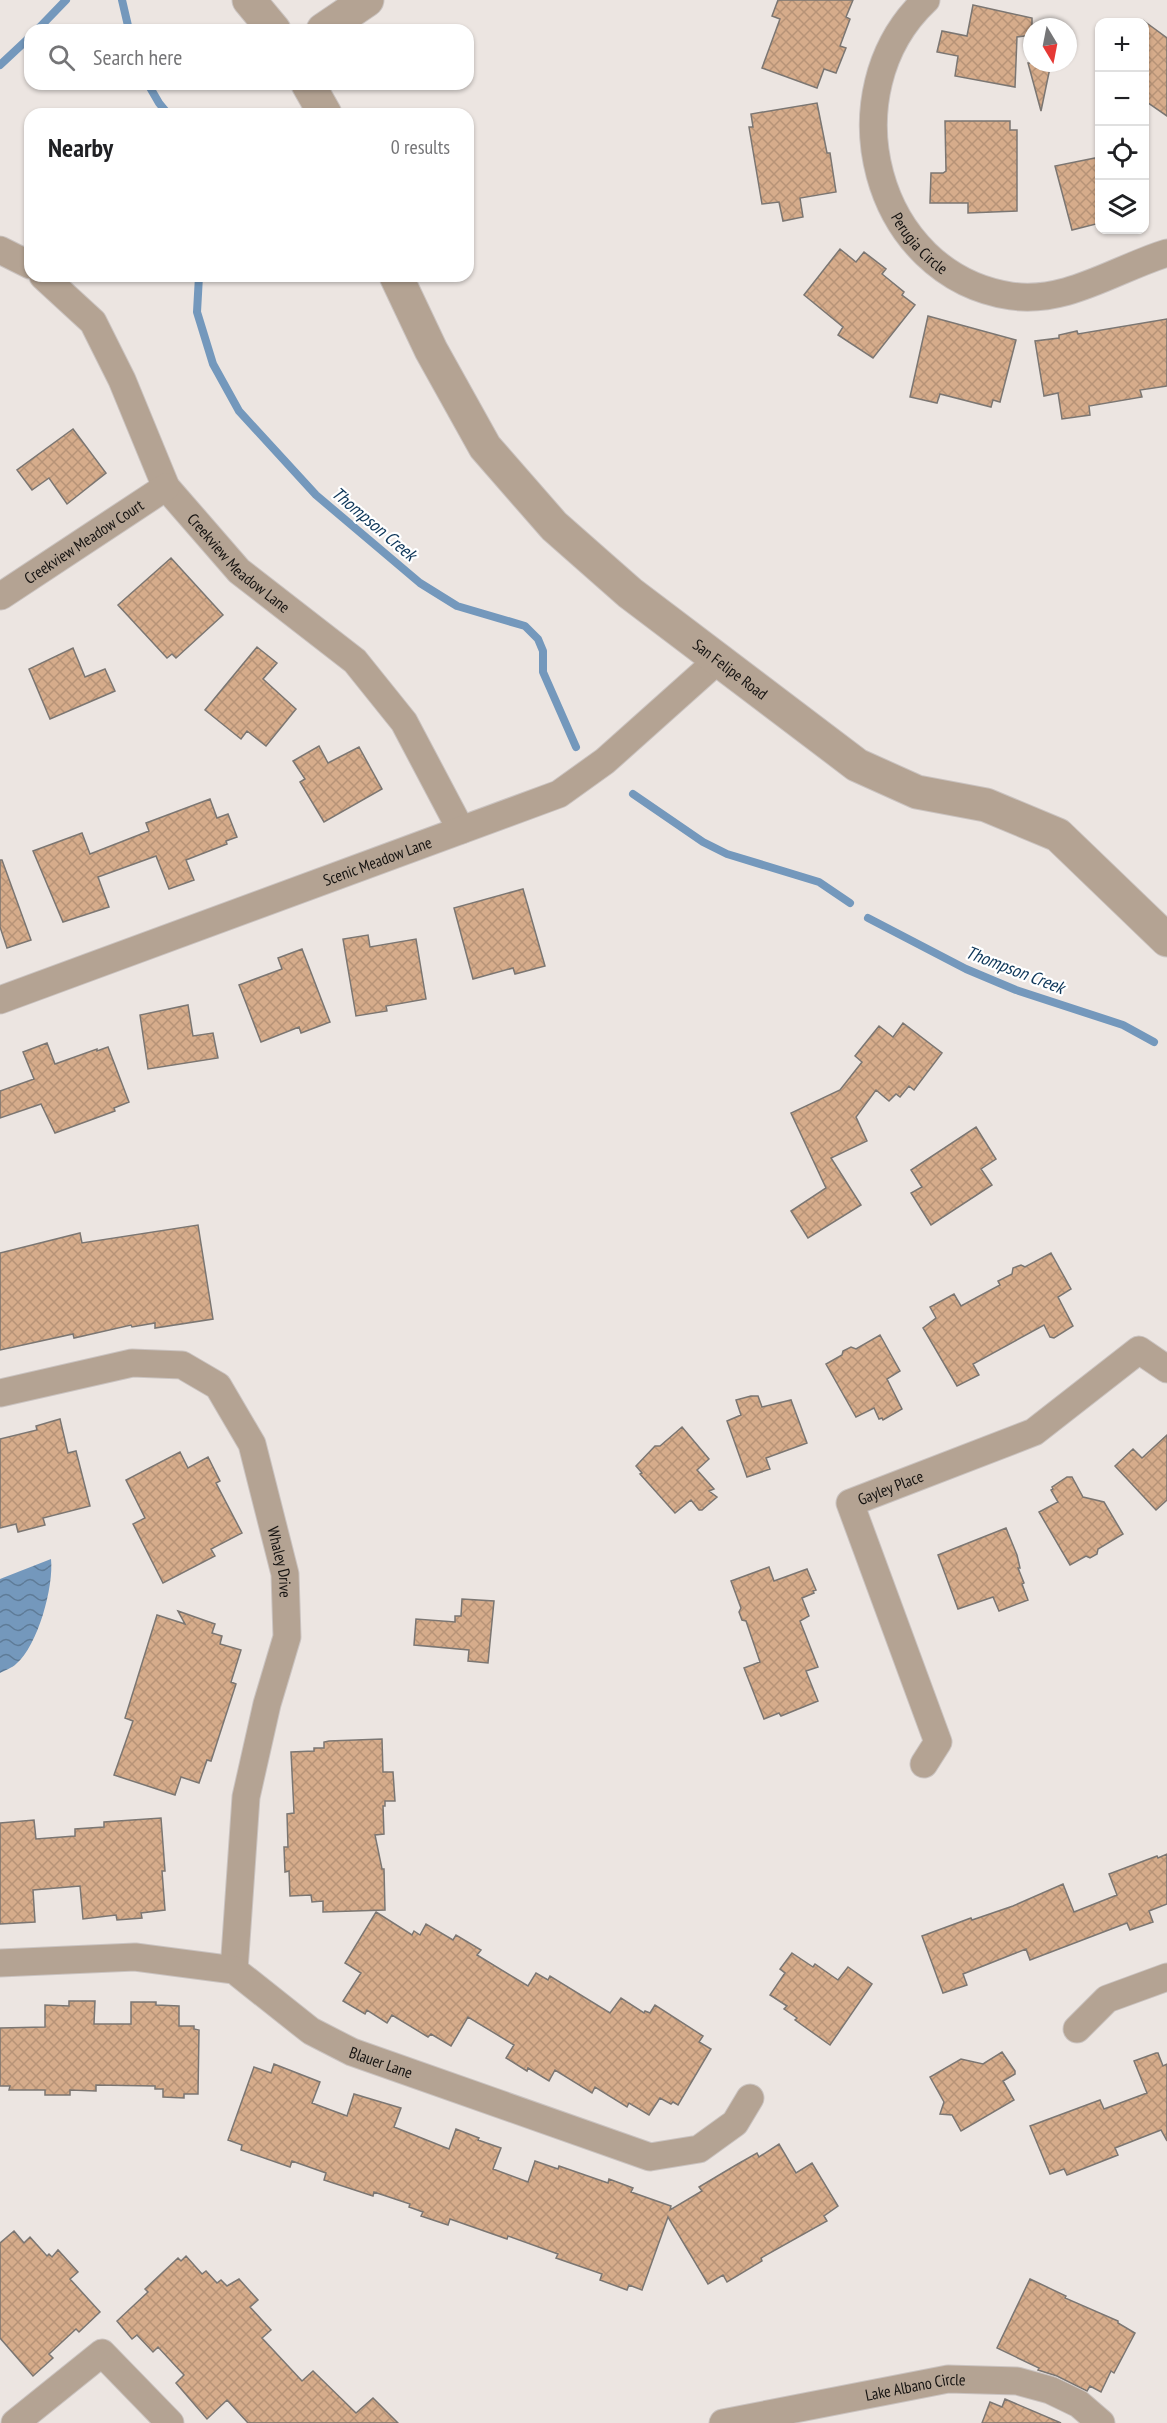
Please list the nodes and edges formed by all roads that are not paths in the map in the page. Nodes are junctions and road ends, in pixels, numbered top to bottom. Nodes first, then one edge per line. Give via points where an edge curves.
1 (249, 0) edge
2 (367, 0) edge
3 (926, 0) edge
4 (269, 24) edge
5 (332, 24) edge
6 (311, 90) edge
7 (322, 108) edge
8 (0, 250) edge
9 (1167, 253) edge
10 (24, 262) edge
11 (50, 282) edge
12 (399, 282) edge
13 (166, 487) junction
14 (0, 596) edge
15 (718, 660) junction
16 (461, 830) junction
17 (1167, 940) edge
18 (0, 1000) edge
19 (1167, 1369) edge
20 (0, 1393) edge
21 (924, 1764) dead end
22 (0, 1963) edge
23 (234, 1971) junction
24 (1167, 1977) edge
25 (1077, 2029) dead end
26 (750, 2098) dead end
27 (15, 2423) edge
28 (170, 2423) edge
29 (723, 2423) edge
30 (1101, 2423) edge

1 - 4 street
2 - 5 street
3 - 9 street, Perugia Circle via 910,16 889,53 880,79 873,141 878,173 889,202 926,256 952,275 983,289 1040,297 1073,290
6 - 7 street
8 - 10 street
11 - 13 street, Creekview Meadow Lane via 93,322 122,380
12 - 15 street, San Felipe Road via 485,447 554,526 630,592
13 - 14 street, Creekview Meadow Court
13 - 16 street, Creekview Meadow Lane via 238,571 355,661 404,722
15 - 16 street, Scenic Meadow Lane via 605,760 559,794
15 - 17 street, San Felipe Road via 857,765 917,792 986,805 1058,835
16 - 18 street, Scenic Meadow Lane
19 - 21 street, Gayley Place via 1139,1350 1034,1432 850,1503 938,1742
20 - 23 street, Whaley Drive via 132,1364 182,1365 218,1386 252,1444 285,1574 287,1637 246,1797
22 - 23 street, Blauer Lane via 135,1957
23 - 26 street, Blauer Lane via 311,2031 352,2052 650,2157 699,2149 735,2123
24 - 25 street via 1107,1999
27 - 28 street via 102,2352
29 - 30 street, Lake Albano Circle via 948,2379 1017,2381 1050,2390 1079,2404

